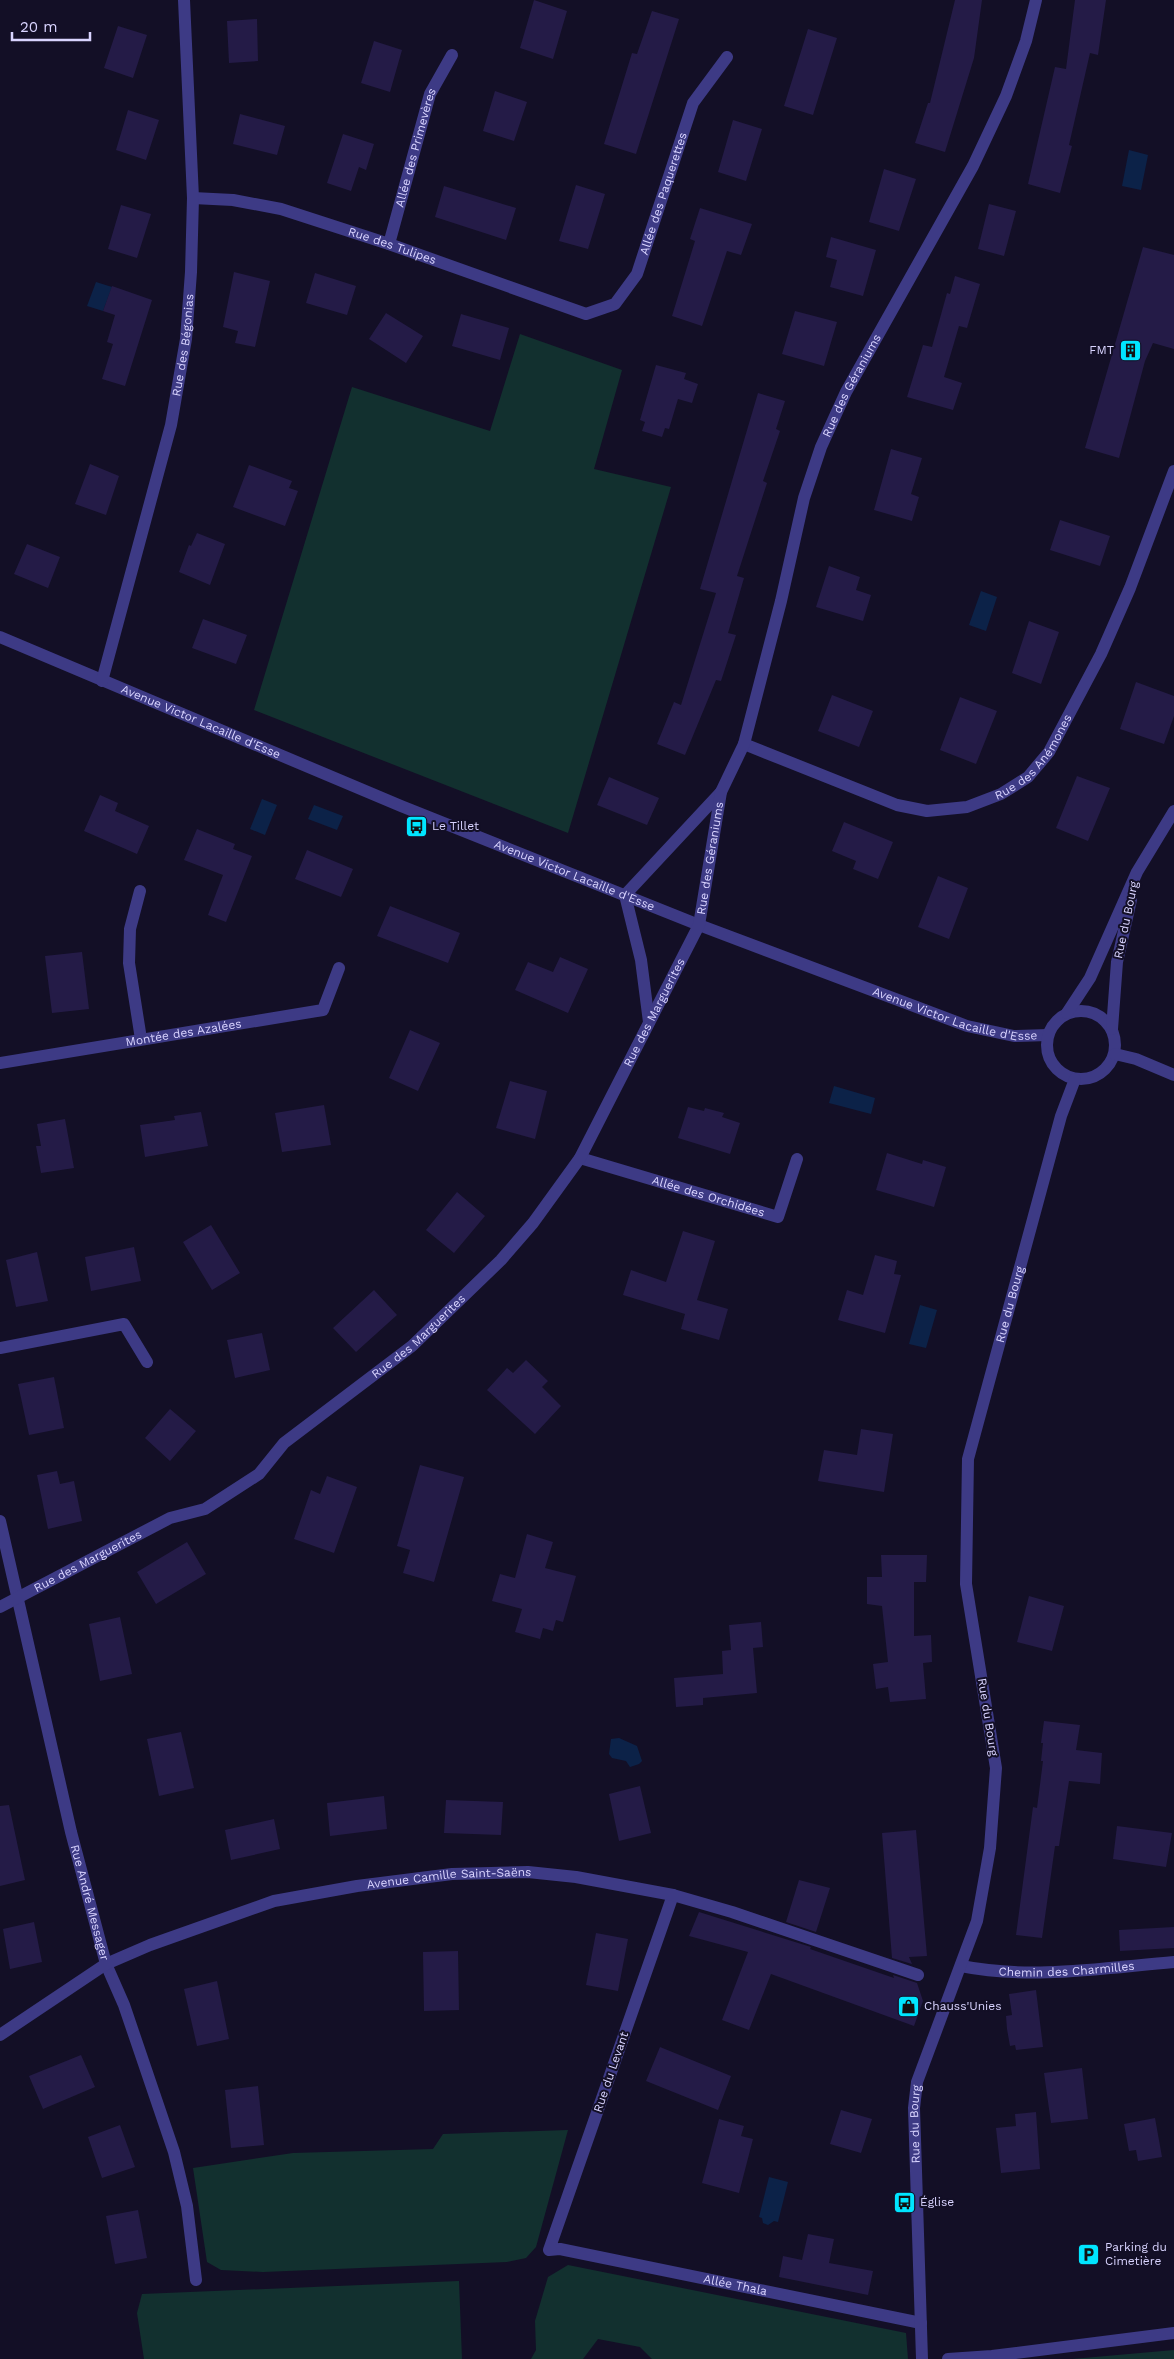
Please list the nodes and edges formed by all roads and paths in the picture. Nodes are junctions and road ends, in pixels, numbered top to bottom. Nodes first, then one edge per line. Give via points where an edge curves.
1 (184, 0) edge
2 (1036, 0) edge
3 (452, 56) dead end
4 (727, 57) dead end
5 (193, 198) junction
6 (389, 244) junction
7 (586, 314) joint
8 (1174, 471) edge
9 (0, 637) edge
10 (102, 681) junction
11 (744, 744) junction
12 (721, 792) junction
13 (1174, 811) edge
14 (1137, 872) junction
15 (140, 891) dead end
16 (625, 896) junction
17 (699, 925) junction
18 (339, 968) dead end
19 (1067, 1013) junction
20 (648, 1022) junction
21 (1112, 1029) junction
22 (1048, 1035) junction
23 (141, 1039) junction
24 (1115, 1054) junction
25 (0, 1063) edge
26 (1174, 1075) edge
27 (1076, 1079) junction
28 (580, 1158) junction
29 (797, 1159) dead end
30 (0, 1348) edge
31 (147, 1362) dead end
32 (0, 1522) edge
33 (17, 1599) junction
34 (0, 1607) edge
35 (673, 1895) junction
36 (1174, 1962) edge
37 (106, 1964) junction
38 (961, 1966) junction
39 (918, 1975) dead end
40 (0, 2034) edge
41 (549, 2250) joint
42 (196, 2280) dead end
43 (921, 2323) junction
44 (1174, 2333) edge
45 (922, 2359) edge
46 (948, 2359) edge

1 - 5 street, Rue des Bégonias
2 - 11 street, Rue des Géraniums via 1026,41 1006,96 973,166 846,392 821,447 804,498
3 - 6 street, Allée des Primevères via 430,94
4 - 7 street, Allée des Paquerettes via 693,103 637,274 615,304
5 - 6 street, Rue des Tulipes via 233,200 281,209
5 - 10 street, Rue des Bégonias via 186,339 171,425
6 - 7 street, Rue des Tulipes
8 - 11 street, Rue des Anémones via 1101,654 1049,752 1028,777 1001,794 967,807 927,811 897,804
9 - 10 street, Avenue Victor Lacaille d'Esse
10 - 16 street, Avenue Victor Lacaille d'Esse
11 - 12 street, Rue des Géraniums
12 - 16 street, Rue des Géraniums
12 - 17 street, Rue des Géraniums
13 - 14 street, Rue du Bourg
14 - 19 street, Rue du Bourg via 1090,978
14 - 21 street, Rue du Bourg via 1117,962
15 - 23 street via 130,929 129,963
16 - 17 street, Avenue Victor Lacaille d'Esse
16 - 20 street via 641,960
17 - 20 street, Rue des Marguerites
17 - 22 street, Avenue Victor Lacaille d'Esse via 967,1026 1014,1036
18 - 23 street, Montée des Azalées via 323,1010
19 - 21 street via 1088,1011 1106,1020
19 - 22 street via 1055,1022
20 - 28 street, Rue des Marguerites
21 - 24 street via 1116,1041
22 - 27 street via 1048,1053 1055,1068
23 - 25 street, Montée des Azalées
24 - 26 street
24 - 27 street via 1110,1065 1100,1074
27 - 38 street, Rue du Bourg via 1060,1122 968,1459 966,1584 996,1768 985,1881 977,1921
28 - 29 street, Allée des Orchidées via 778,1217
28 - 33 street, Rue des Marguerites via 533,1223 501,1260 412,1346 284,1443 259,1474 204,1509 170,1518
30 - 31 street via 124,1324
32 - 33 street, Rue André Messager
33 - 34 street, Rue des Marguerites
33 - 37 street, Rue André Messager via 71,1832
35 - 37 street, Avenue Camille Saint-Saëns via 576,1877 528,1872 452,1874 274,1901
35 - 39 street, Avenue Camille Saint-Saëns
35 - 41 street, Rue du Levant
36 - 38 street, Chemin des Charmilles via 1025,1974
37 - 40 street, Avenue Camille Saint-Saëns
37 - 42 street, Rue André Messager via 124,2005 174,2152 187,2206
38 - 43 street, Rue du Bourg via 917,2082 914,2108
41 - 43 street, Allée Thala via 560,2249
43 - 45 street, Rue du Bourg
44 - 46 street

